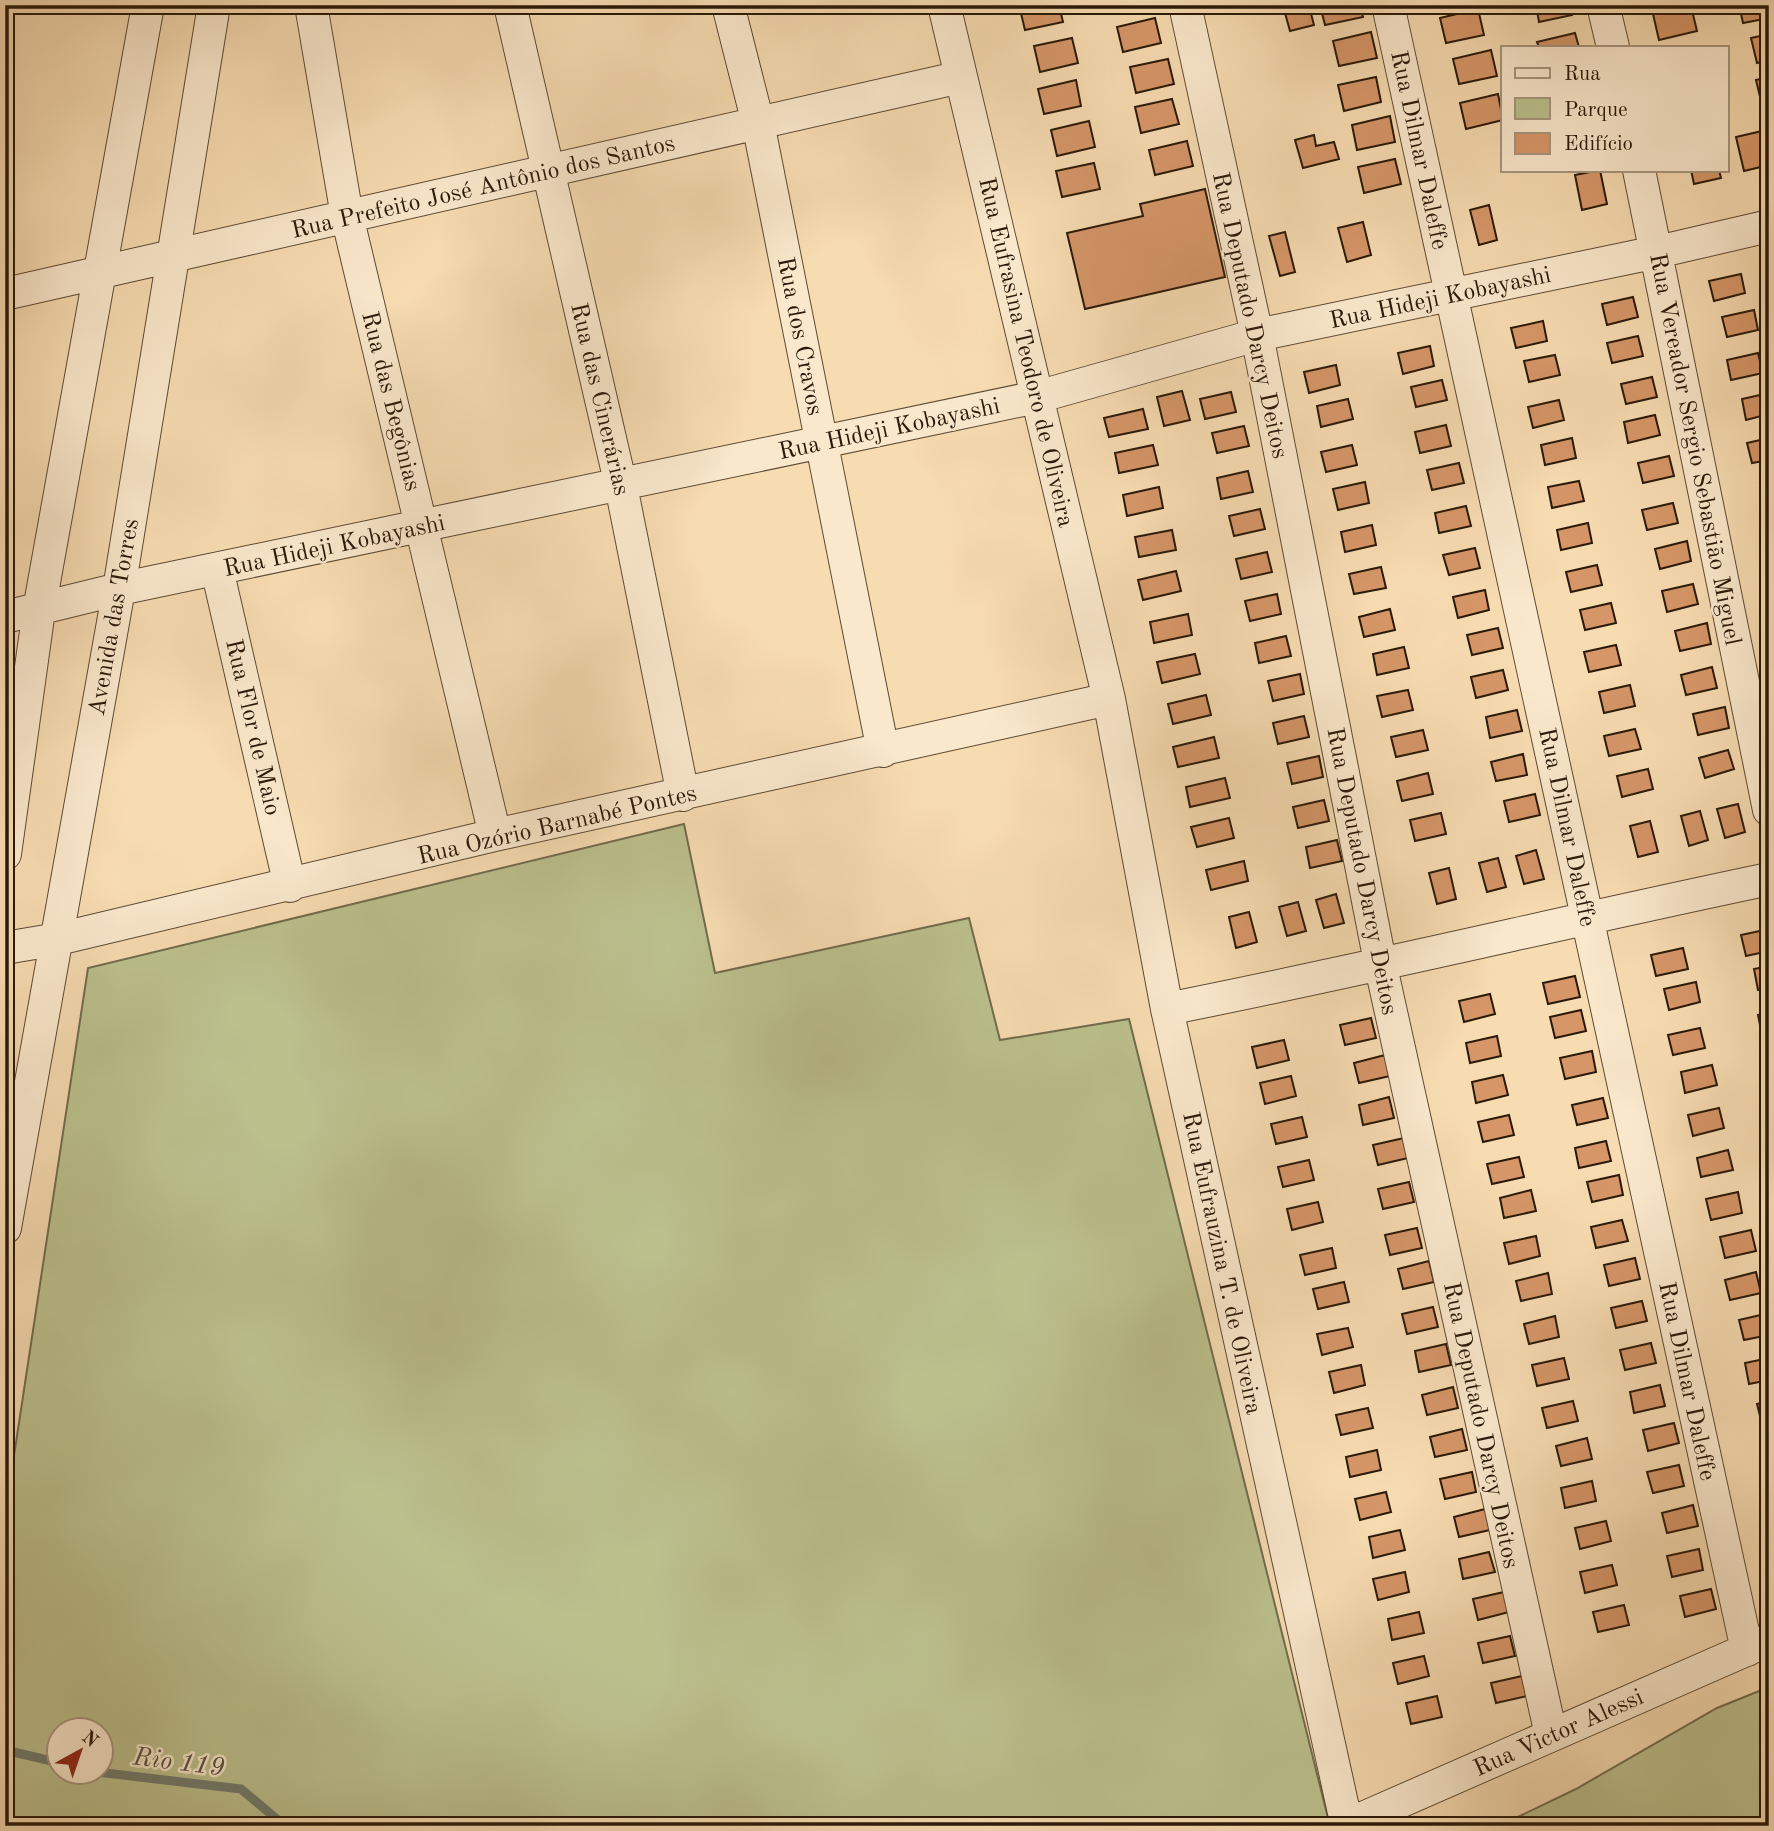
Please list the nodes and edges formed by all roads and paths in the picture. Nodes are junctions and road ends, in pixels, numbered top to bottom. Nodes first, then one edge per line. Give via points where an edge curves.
1 (148, 5) edge
2 (214, 5) edge
3 (311, 5) edge
4 (510, 5) edge
5 (728, 5) edge
6 (944, 5) edge
7 (1185, 5) edge
8 (1388, 5) edge
9 (1604, 5) edge
10 (1612, 46) edge
11 (961, 77) junction
12 (758, 123) junction
13 (550, 172) junction
14 (1639, 172) edge
15 (347, 216) junction
16 (1769, 226) edge
17 (1657, 252) junction
18 (174, 256) junction
19 (100, 271) junction
20 (5, 294) edge
21 (1451, 294) junction
22 (1257, 335) junction
23 (1037, 397) junction
24 (822, 442) junction
25 (621, 486) junction
26 (422, 527) junction
27 (217, 569) junction
28 (119, 589) junction
29 (39, 610) junction
30 (5, 617) edge
31 (1109, 699) junction
32 (883, 751) junction
33 (683, 795) junction
34 (1769, 810) edge
35 (495, 835) junction
36 (5, 854) edge
37 (1769, 879) edge
38 (290, 886) junction
39 (1588, 917) junction
40 (58, 939) junction
41 (5, 948) edge
42 (1381, 967) junction
43 (1167, 1009) junction
44 (5, 1228) edge
45 (1758, 1645) edge
46 (1551, 1735) junction
47 (1347, 1825) edge

1 - 19 street
2 - 18 street, Avenida das Torres
3 - 15 street, Rua das Begônias
4 - 13 street, Rua das Cinerárias
5 - 12 street, Rua dos Cravos
6 - 11 street, Rua Eufrasina Teodoro de Oliveira
7 - 22 street, Rua Deputado Darcy Deitos
8 - 21 street, Rua Dilmar Daleffe
9 - 10 street
11 - 12 street, Rua Prefeito José Antônio dos Santos
11 - 23 street, Rua Eufrasina Teodoro de Oliveira
12 - 13 street, Rua Prefeito José Antônio dos Santos
12 - 24 street, Rua dos Cravos
13 - 15 street, Rua Prefeito José Antônio dos Santos
13 - 25 street, Rua das Cinerárias
14 - 17 street, Rua Vereador Sergio Sebastião Miguel
15 - 18 street, Rua Prefeito José Antônio dos Santos
15 - 26 street, Rua das Begônias
16 - 17 street, Rua Hideji Kobayashi
17 - 21 street, Rua Hideji Kobayashi
17 - 34 street, Rua Vereador Sergio Sebastião Miguel
18 - 19 street, Rua Prefeito José Antônio dos Santos
18 - 28 street, Avenida das Torres
19 - 20 street, Rua Prefeito José Antônio dos Santos
19 - 29 street
21 - 22 street, Rua Hideji Kobayashi
21 - 39 street, Rua Dilmar Daleffe
22 - 23 street, Rua Hideji Kobayashi
22 - 42 street, Rua Deputado Darcy Deitos
23 - 24 street, Rua Hideji Kobayashi
23 - 31 street, Rua Eufrasina Teodoro de Oliveira
24 - 25 street, Rua Hideji Kobayashi
24 - 32 street, Rua dos Cravos
25 - 26 street, Rua Hideji Kobayashi
25 - 33 street, Rua das Cinerárias
26 - 27 street, Rua Hideji Kobayashi
26 - 35 street, Rua das Begônias
27 - 28 street, Rua Hideji Kobayashi
27 - 38 street, Rua Flor de Maio
28 - 29 street, Rua Hideji Kobayashi
28 - 40 street, Avenida das Torres
29 - 30 street, Rua Hideji Kobayashi
29 - 36 street
31 - 32 street, Rua Ozório Barnabé Pontes
31 - 43 street, Rua Eufrauzina T. de Oliveira
32 - 33 street, Rua Ozório Barnabé Pontes
33 - 35 street, Rua Ozório Barnabé Pontes
35 - 38 street, Rua Ozório Barnabé Pontes
37 - 39 street
38 - 40 street, Rua Ozório Barnabé Pontes
39 - 42 street
39 - 45 street, Rua Dilmar Daleffe
40 - 41 street, Rua Ozório Barnabé Pontes
40 - 44 street, Avenida das Torres
42 - 43 street
42 - 46 street, Rua Deputado Darcy Deitos
43 - 47 street, Rua Eufrauzina T. de Oliveira
45 - 46 street, Rua Victor Alessi
46 - 47 street, Rua Victor Alessi

